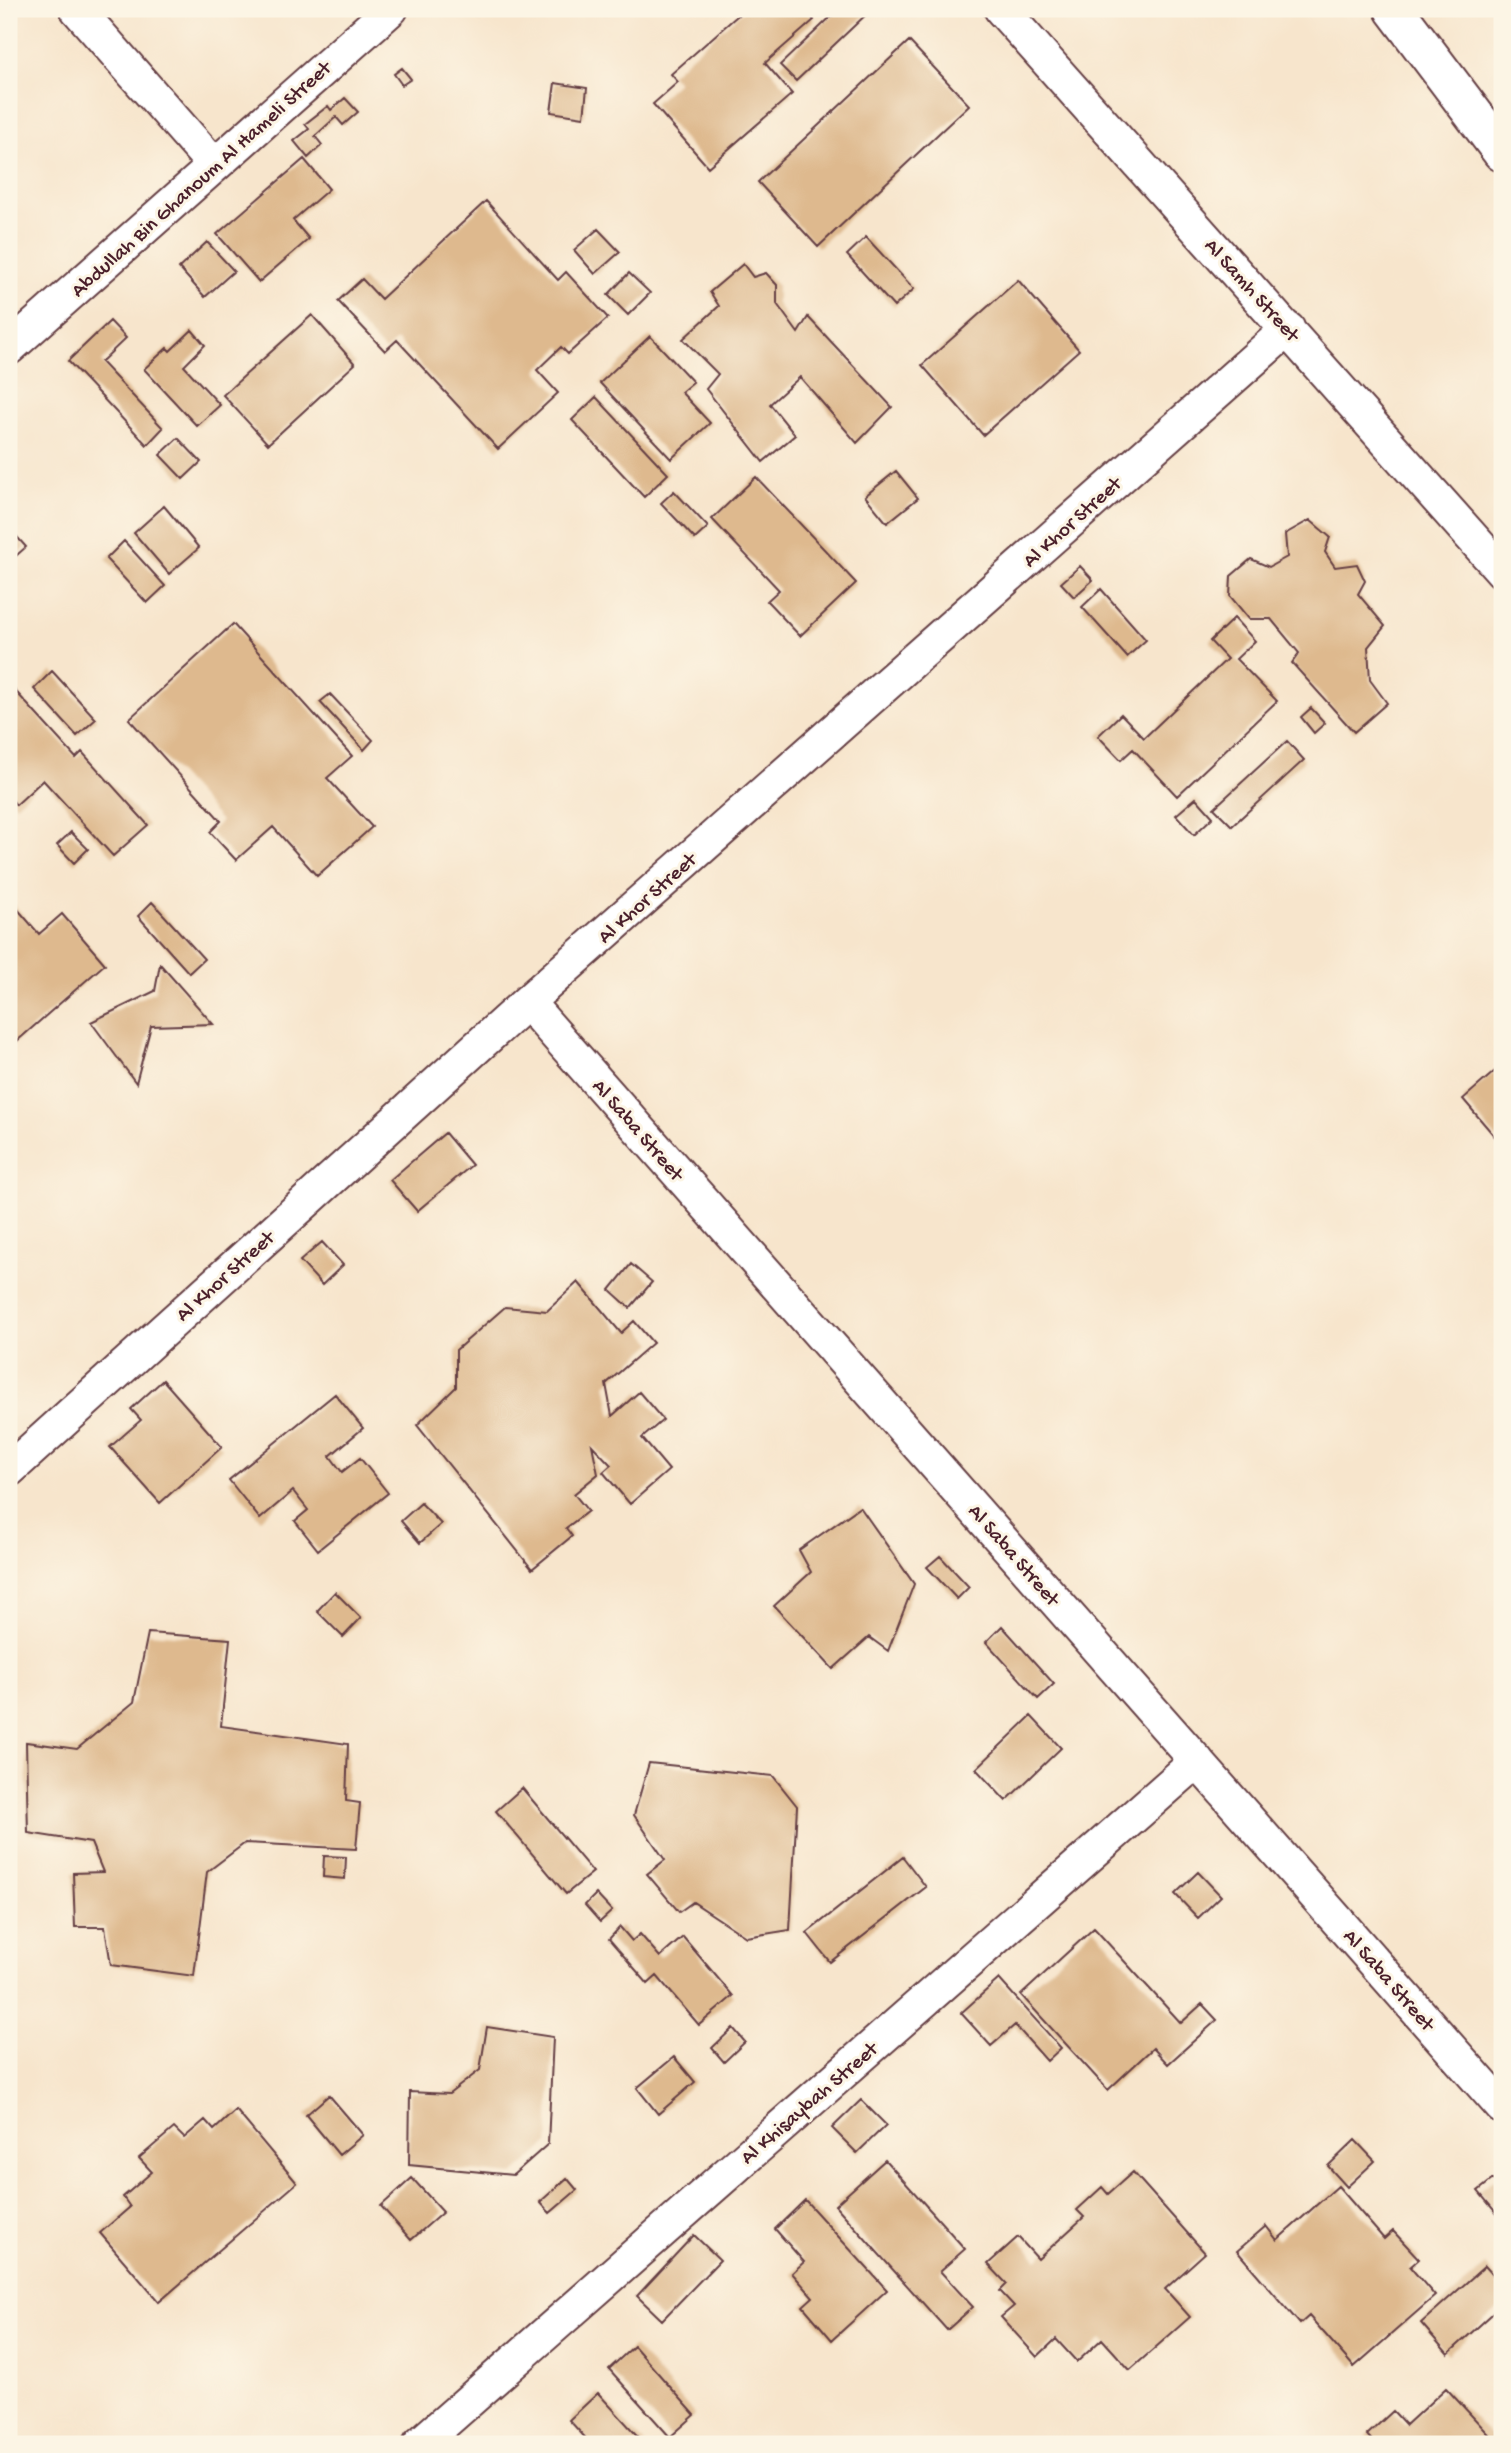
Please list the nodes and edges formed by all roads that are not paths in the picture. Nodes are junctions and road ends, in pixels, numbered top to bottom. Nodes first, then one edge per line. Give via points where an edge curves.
1 (78, 9) edge
2 (391, 9) edge
3 (1001, 9) edge
4 (1394, 9) edge
5 (1502, 152) edge
6 (214, 165) junction
7 (1288, 328) junction
8 (9, 348) edge
9 (1502, 571) edge
10 (527, 1002) junction
11 (9, 1469) edge
12 (1197, 1761) junction
13 (1502, 2107) edge
14 (420, 2444) edge

1 - 6 street
2 - 6 street, Abdullah Bin Ghanoum Al Hameli Street
3 - 7 street, Al Samh Street
4 - 5 main road
6 - 8 street, Abdullah Bin Ghanoum Al Hameli Street
7 - 9 street, Al Samh Street
7 - 10 street, Al Khor Street
10 - 11 street, Al Khor Street
10 - 12 street, Al Saba Street
12 - 13 street, Al Saba Street
12 - 14 street, Al Khisaybah Street

